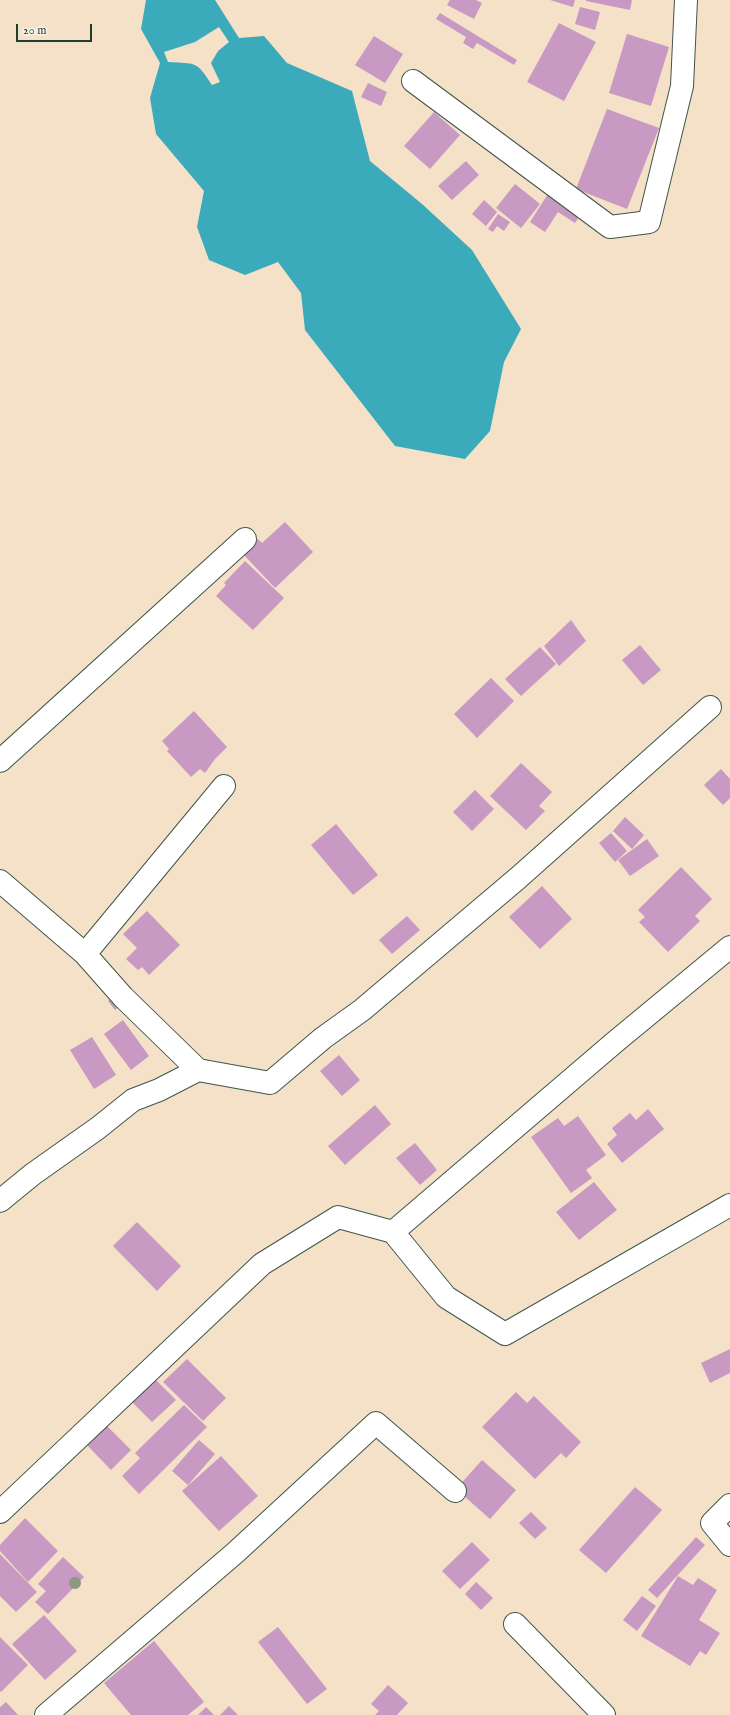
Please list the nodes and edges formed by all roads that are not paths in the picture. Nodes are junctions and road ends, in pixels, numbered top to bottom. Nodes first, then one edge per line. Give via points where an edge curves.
1 (686, 0) edge
2 (413, 81) dead end
3 (245, 539) dead end
4 (710, 707) dead end
5 (0, 761) edge
6 (224, 786) dead end
7 (0, 881) edge
8 (730, 947) edge
9 (85, 954) junction
10 (198, 1070) junction
11 (0, 1201) edge
12 (730, 1205) edge
13 (393, 1232) junction
14 (455, 1491) dead end
15 (730, 1505) edge
16 (0, 1512) edge
17 (730, 1545) edge
18 (515, 1624) dead end
19 (46, 1715) edge
20 (604, 1715) edge

1 - 2 street via 682,86 649,222 610,227
3 - 5 street
4 - 10 street via 518,878 362,1010 270,1083
6 - 9 street
7 - 9 street
8 - 13 street
9 - 10 street via 123,997
10 - 11 street via 133,1100 32,1174
12 - 13 street via 505,1334 446,1297
13 - 16 street via 338,1217 262,1264
14 - 19 street via 376,1423 235,1553
15 - 17 street via 712,1523
18 - 20 street

